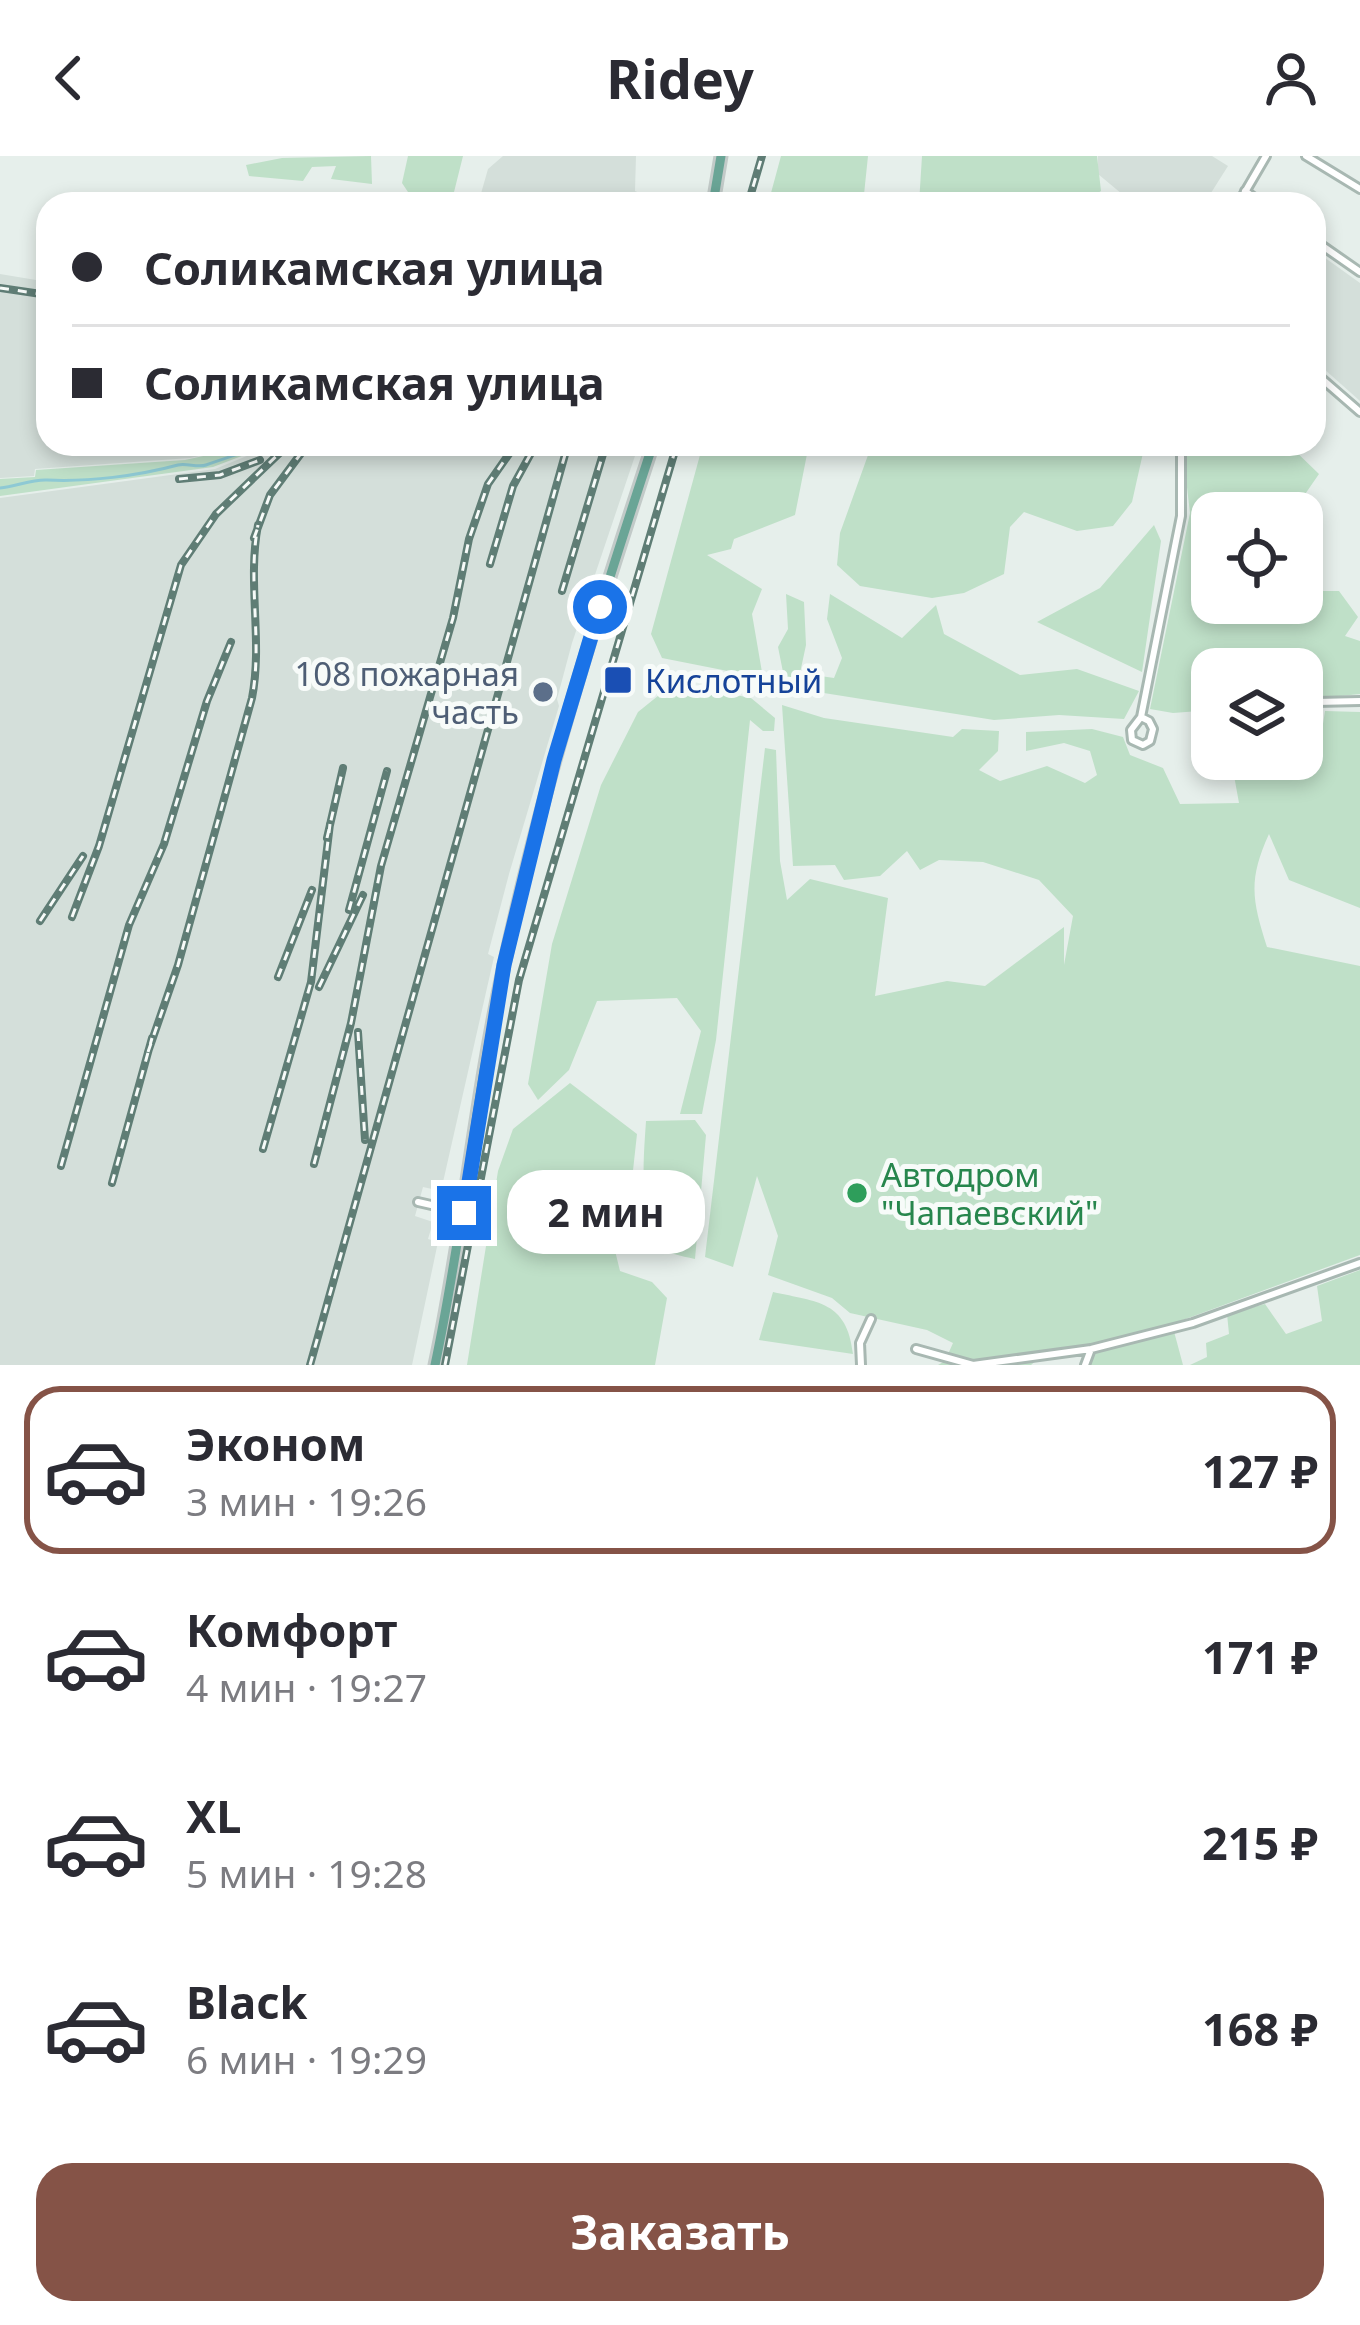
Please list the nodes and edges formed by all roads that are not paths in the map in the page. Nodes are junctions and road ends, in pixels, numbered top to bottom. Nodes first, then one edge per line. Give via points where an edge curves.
1 (722, 156) edge
2 (1266, 156) edge
3 (1306, 156) edge
4 (1360, 189) edge
5 (1245, 191) edge
6 (715, 192) edge
7 (1326, 248) edge
8 (1360, 272) edge
9 (1326, 382) edge
10 (1360, 412) edge
11 (649, 456) edge
12 (1181, 456) edge
13 (1360, 701) edge
14 (1323, 702) edge
15 (1141, 717) junction
16 (418, 1202) dead end
17 (464, 1213) junction
18 (1360, 1263) edge
19 (871, 1319) dead end
20 (1091, 1348) junction
21 (916, 1349) dead end
22 (435, 1365) edge
23 (861, 1365) edge
24 (1084, 1365) edge

1 - 6 main road
2 - 5 street
3 - 4 street
7 - 8 street
9 - 10 street
11 - 17 main road via 550,778 492,1020
12 - 15 street via 1181,516
13 - 14 street
15 - 15 street via 1130,736 1143,745 1153,729
16 - 17 street
17 - 22 main road
18 - 20 street via 1193,1323
19 - 23 street
20 - 21 street via 973,1365
20 - 24 street

